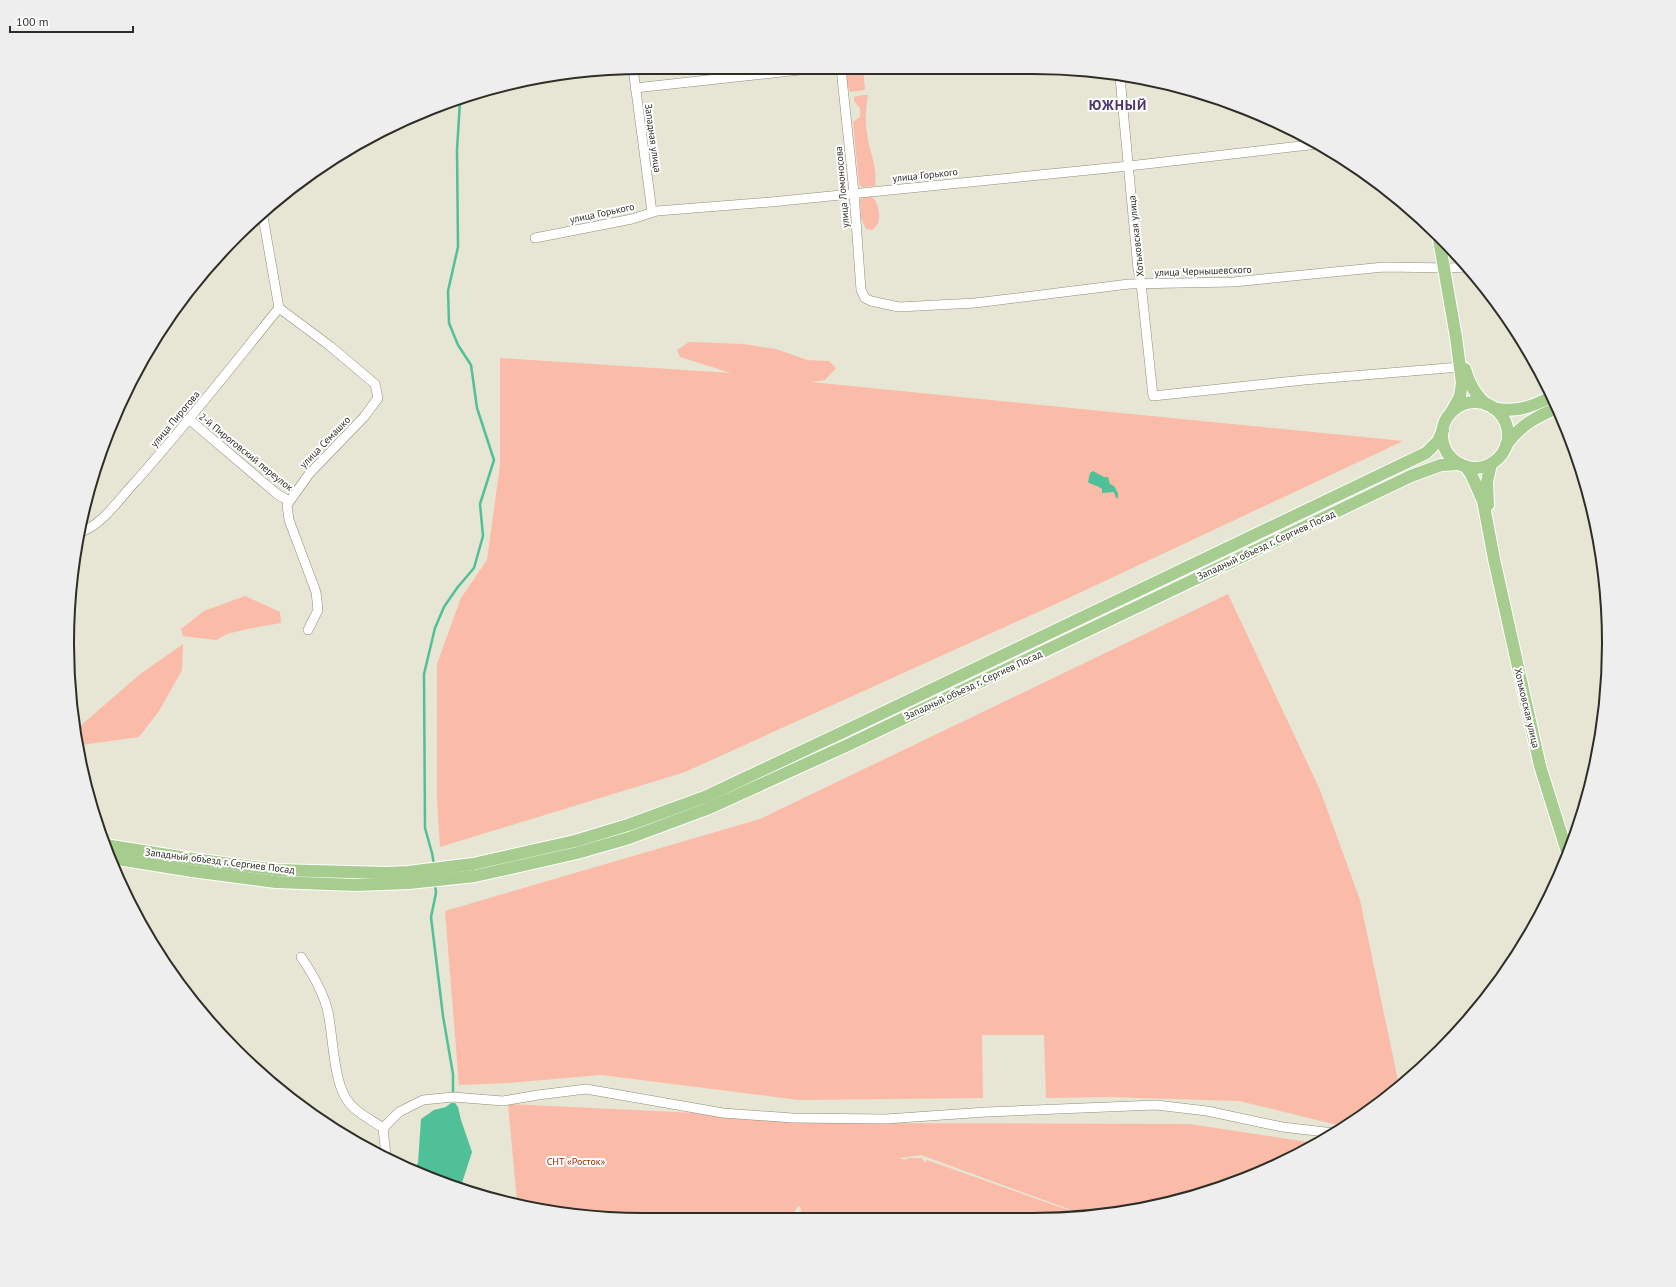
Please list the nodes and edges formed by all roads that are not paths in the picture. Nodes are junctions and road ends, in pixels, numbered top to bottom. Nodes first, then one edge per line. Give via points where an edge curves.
1 (634, 74) edge
2 (763, 74) edge
3 (842, 74) edge
4 (1120, 81) edge
5 (635, 88) junction
6 (1308, 145) edge
7 (1129, 166) junction
8 (854, 193) junction
9 (652, 212) junction
10 (263, 219) edge
11 (535, 238) dead end
12 (1440, 246) edge
13 (1460, 267) edge
14 (1444, 268) junction
15 (1141, 283) junction
16 (871, 301) joint
17 (279, 308) junction
18 (1456, 337) junction
19 (1460, 367) junction
20 (1546, 399) edge
21 (1490, 407) junction
22 (1552, 411) edge
23 (1452, 412) junction
24 (190, 420) junction
25 (1443, 430) junction
26 (1505, 446) junction
27 (1491, 464) junction
28 (1462, 465) junction
29 (289, 501) junction
30 (85, 531) edge
31 (1494, 560) junction
32 (308, 630) dead end
33 (1565, 845) edge
34 (111, 846) edge
35 (116, 859) edge
36 (474, 870) junction
37 (408, 878) junction
38 (301, 957) dead end
39 (383, 1128) junction
40 (1325, 1132) edge
41 (385, 1151) edge

1 - 5 street, Западная улица
2 - 5 street
3 - 8 street, улица Ломоносова
4 - 7 street, Хотьковская улица
5 - 9 street, Западная улица
6 - 7 street, улица Горького
7 - 8 street, улица Горького
7 - 15 street, Хотьковская улица
8 - 9 street, улица Горького
8 - 16 street, улица Ломоносова via 861,290 865,298
9 - 11 street, улица Горького via 632,219
10 - 17 street
12 - 14 main road
13 - 14 street, улица Чернышевского
14 - 15 street, улица Чернышевского via 1384,267 1233,282
14 - 18 main road
15 - 16 street, улица Чернышевского via 975,303 899,307
15 - 19 street, Хотьковская улица via 1153,396
17 - 24 street, улица Пирогова
17 - 29 street, улица Семашко via 375,384 378,398 364,417 309,474
18 - 19 main road
18 - 21 main road via 1471,387
19 - 23 main road via 1461,390
20 - 21 main road via 1515,410
21 - 23 main road via 1480,403 1464,404
21 - 26 main road via 1501,416 1506,425
22 - 26 main road via 1519,429
23 - 25 main road via 1447,417
24 - 29 street, 2-й Пироговский переулок via 277,494
24 - 30 street, улица Пирогова via 102,518
25 - 28 main road via 1444,447 1451,457
25 - 36 main road, Западный объезд г. Сергиев Посад via 1438,441 1426,453 705,797 628,825
26 - 27 main road
27 - 28 main road via 1474,468
27 - 31 main road via 1487,495
28 - 31 main road via 1481,496
28 - 36 main road, Западный объезд г. Сергиев Посад via 1441,465 1411,476 850,744 707,809 629,838 577,853
29 - 32 street via 289,520 316,592 318,610
31 - 33 main road, Хотьковская улица via 1540,766
34 - 37 main road, Западный объезд г. Сергиев Посад via 277,870
35 - 37 main road, Западный объезд г. Сергиев Посад via 276,882 355,885
36 - 37 main road
38 - 39 street via 313,975 327,1008 342,1090 351,1105
39 - 40 street via 399,1112 423,1100 453,1097 503,1101 586,1089 723,1113 793,1118 886,1119 1156,1105
39 - 41 street

